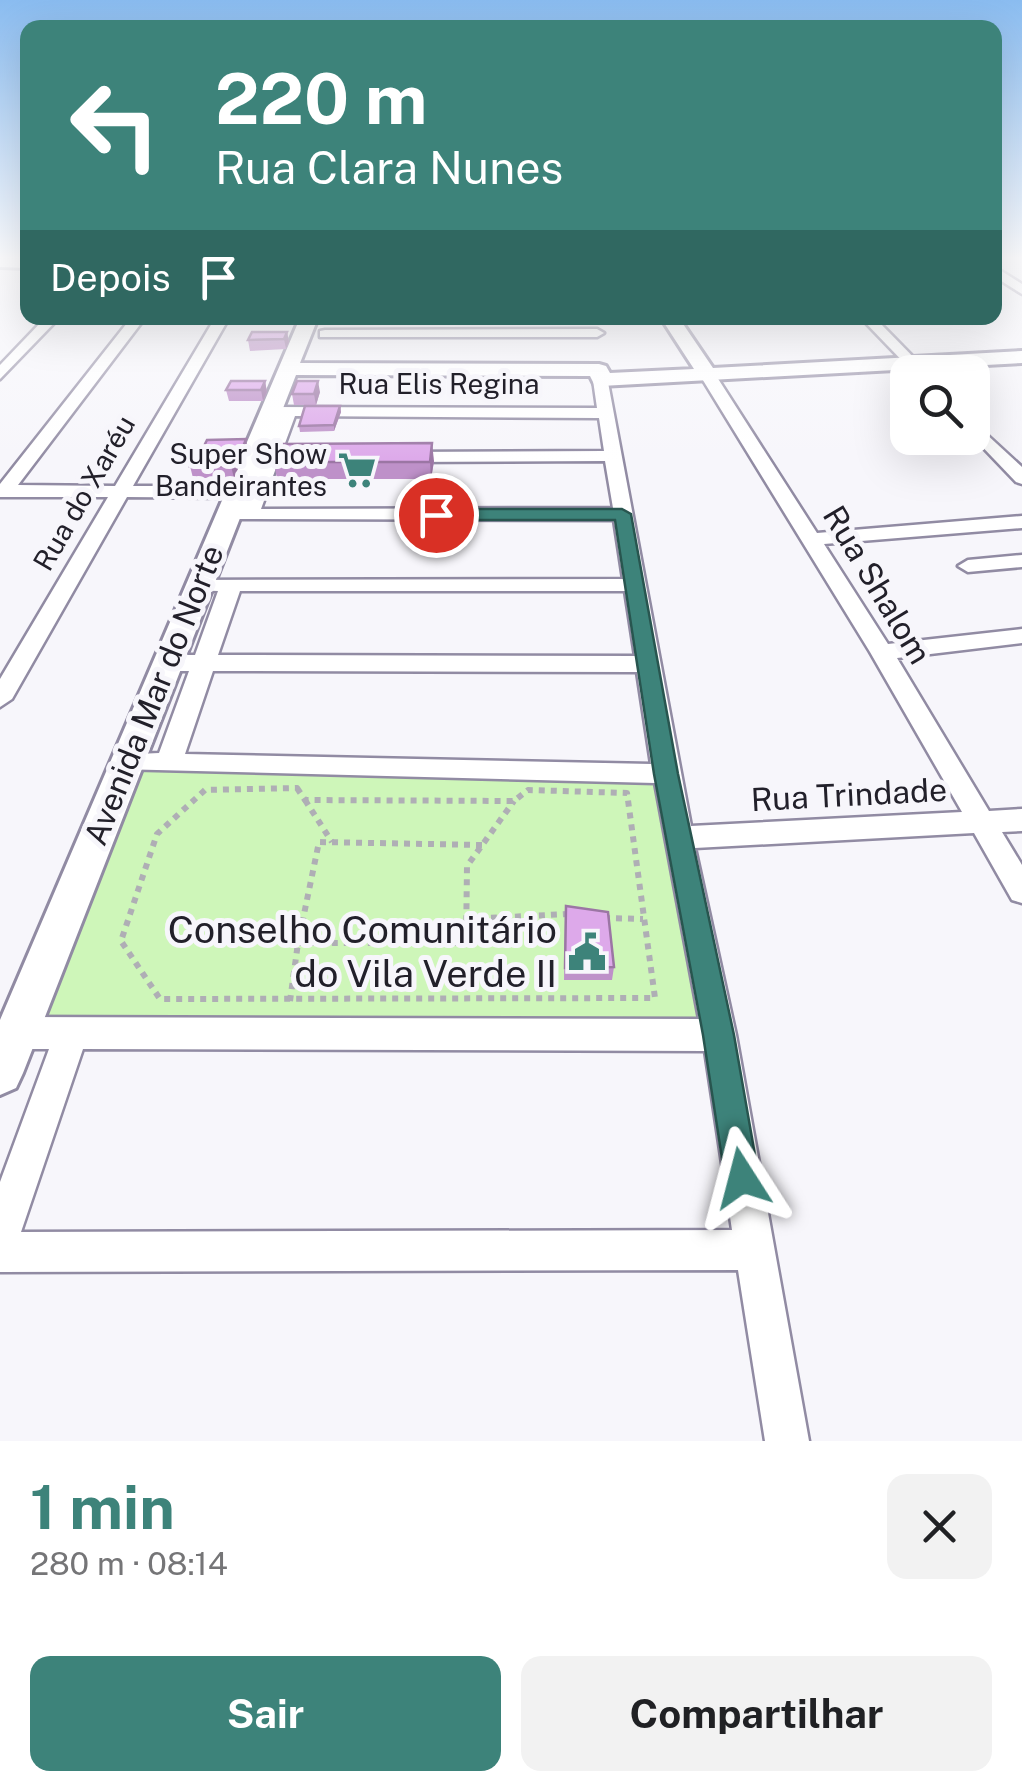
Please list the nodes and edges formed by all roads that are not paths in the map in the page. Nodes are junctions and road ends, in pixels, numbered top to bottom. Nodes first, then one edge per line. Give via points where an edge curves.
1 (44, 326) edge
2 (132, 326) edge
3 (217, 326) edge
4 (317, 326) edge
5 (596, 326) edge
6 (676, 326) edge
7 (876, 326) edge
8 (904, 355) edge
9 (1022, 357) edge
10 (990, 360) edge
11 (890, 369) edge
12 (301, 370) junction
13 (0, 374) edge
14 (600, 375) junction
15 (709, 376) junction
16 (280, 411) junction
17 (606, 413) junction
18 (990, 445) edge
19 (615, 456) junction
20 (385, 458) edge
21 (1022, 478) edge
22 (116, 497) junction
23 (1, 498) edge
24 (237, 506) junction
25 (622, 514) junction
26 (1022, 522) edge
27 (812, 539) junction
28 (1022, 562) edge
29 (968, 566) dead end
30 (216, 585) junction
31 (636, 585) junction
32 (1022, 636) edge
33 (882, 652) junction
34 (166, 663) junction
35 (202, 664) junction
36 (650, 664) junction
37 (0, 699) edge
38 (126, 762) junction
39 (168, 762) junction
40 (666, 774) junction
41 (1022, 820) edge
42 (979, 824) junction
43 (680, 838) junction
44 (1022, 892) edge
45 (72, 1032) junction
46 (17, 1033) junction
47 (719, 1035) junction
48 (0, 1073) edge
49 (0, 1235) edge
50 (754, 1250) junction
51 (0, 1252) edge
52 (787, 1441) edge

1 - 13 street
2 - 23 street
3 - 22 street, Rua do Xaréu
4 - 12 street, Avenida Mar do Norte
5 - 14 street
6 - 15 street, Rua Shalom
7 - 8 street
9 - 10 street
11 - 15 street
12 - 14 street
12 - 16 street, Avenida Mar do Norte
14 - 15 street
14 - 17 street
15 - 27 street, Rua Shalom
16 - 17 street, Rua Elis Regina
16 - 24 street, Avenida Mar do Norte via 270,458
17 - 19 street
18 - 21 street
19 - 20 street
19 - 25 street
22 - 23 street
22 - 24 street
22 - 37 street, Rua do Xaréu
24 - 25 street
24 - 30 street, Avenida Mar do Norte
25 - 31 street
26 - 27 street
27 - 33 street, Rua Shalom
28 - 29 street
30 - 31 street
30 - 34 street, Avenida Mar do Norte
30 - 35 street
31 - 36 street
32 - 33 street
33 - 42 street, Rua Shalom
34 - 35 street
34 - 38 street, Avenida Mar do Norte
35 - 36 street
35 - 39 street
36 - 40 street
38 - 39 street
38 - 46 street, Avenida Mar do Norte
39 - 40 street
40 - 43 street
41 - 42 street, Rua Trindade
42 - 43 street, Rua Trindade
42 - 44 street, Rua Shalom
43 - 47 street
45 - 46 street
45 - 47 street
45 - 49 street
46 - 48 street, Avenida Mar do Norte
47 - 50 street
50 - 51 street
50 - 52 street

